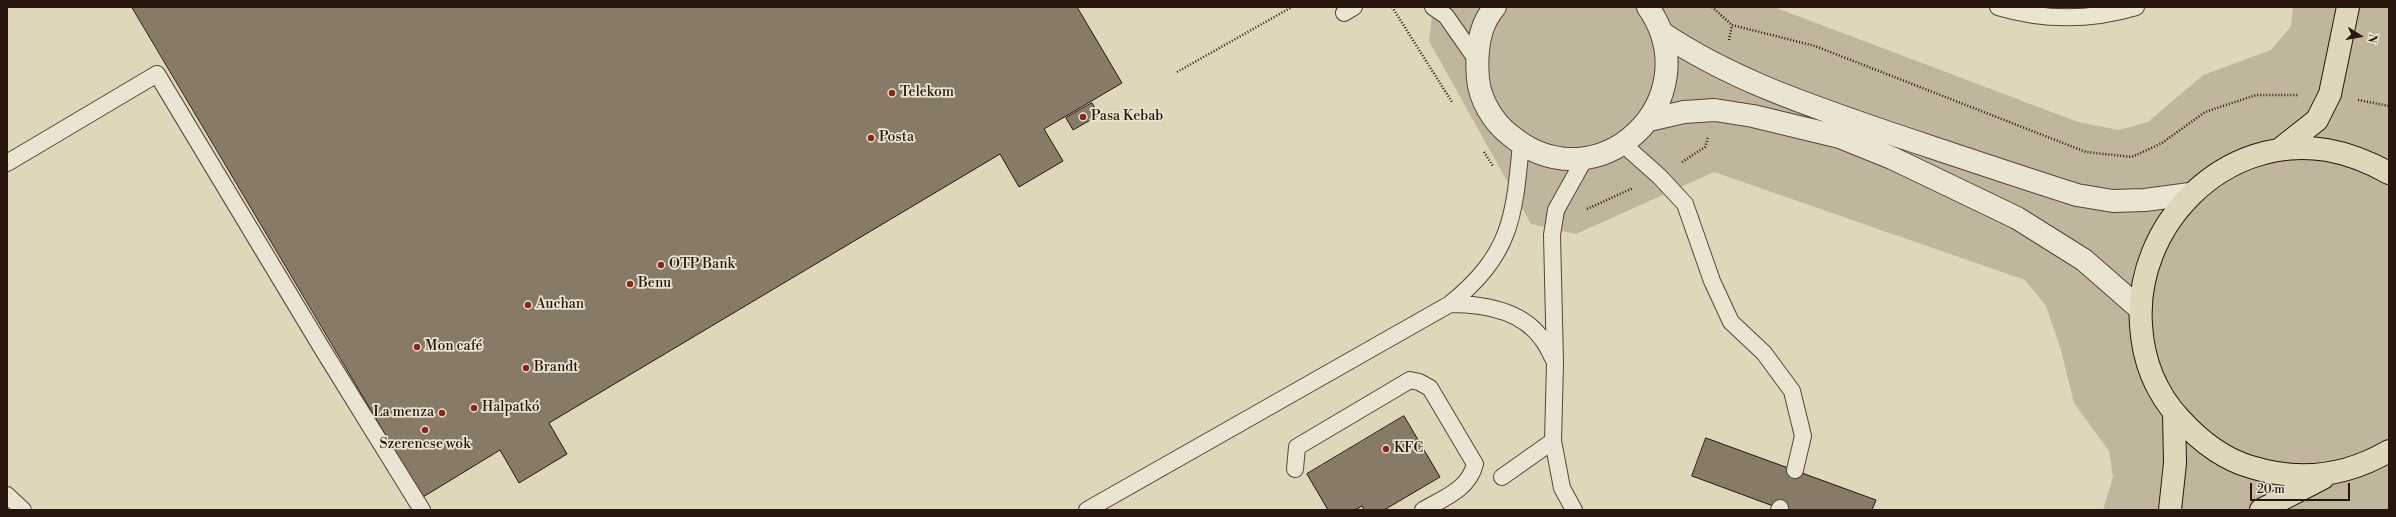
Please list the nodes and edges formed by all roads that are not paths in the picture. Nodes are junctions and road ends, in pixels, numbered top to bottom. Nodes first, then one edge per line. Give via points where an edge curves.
1 (1433, 7) edge
2 (1495, 7) edge
3 (1648, 7) edge
4 (1998, 7) edge
5 (2136, 7) edge
6 (2348, 7) edge
7 (1662, 33) junction
8 (1476, 58) junction
9 (1649, 120) junction
10 (1520, 144) junction
11 (1623, 144) junction
12 (2279, 150) junction
13 (1585, 158) junction
14 (7, 163) edge
15 (2389, 173) edge
16 (2190, 194) junction
17 (1450, 304) junction
18 (2140, 309) junction
19 (1555, 363) junction
20 (2174, 413) junction
21 (1553, 441) junction
22 (2389, 451) edge
23 (1295, 469) dead end
24 (1795, 470) dead end
25 (2331, 474) junction
26 (1502, 477) dead end
27 (7, 495) edge
28 (24, 510) edge
29 (422, 510) edge
30 (1087, 510) edge
31 (1423, 510) edge
32 (1574, 510) edge
33 (2170, 510) edge
34 (2261, 510) edge

1 - 8 lane via 1446,16
2 - 8 street via 1481,33
3 - 7 street
4 - 5 lane via 2068,19 2113,14
6 - 12 main road via 2330,94 2317,120
7 - 9 street via 1666,51 1664,87
7 - 16 street via 1692,52 1766,89 1836,115 2077,195 2114,201
8 - 10 street via 1478,84 1487,107 1501,128
9 - 11 street
9 - 18 street via 1684,112 1715,110 1753,116 1840,137 1892,158 2017,218 2084,260
10 - 13 street via 1540,154 1562,159
10 - 17 lane via 1516,202 1511,222 1486,270 1474,285
11 - 13 street via 1605,154
11 - 24 lane via 1660,177 1685,204 1712,281 1731,322 1764,353 1792,390 1803,436
12 - 15 main road via 2326,150 2370,163
12 - 16 main road via 2240,161 2206,181
13 - 19 lane via 1556,210 1553,229
14 - 29 lane via 157,74
16 - 18 main road via 2159,235 2146,271
17 - 19 lane via 1474,304 1498,310 1524,322 1542,338
17 - 30 lane
18 - 20 main road via 2142,337 2148,364 2158,390
19 - 21 lane
20 - 25 main road via 2206,444 2244,465 2287,475
20 - 33 main road via 2175,463
21 - 26 lane
21 - 32 lane via 1562,488
22 - 25 main road via 2353,468
23 - 31 lane via 1297,446 1410,380 1420,382 1430,388 1475,464 1472,475 1464,486
25 - 34 main road
27 - 28 lane

